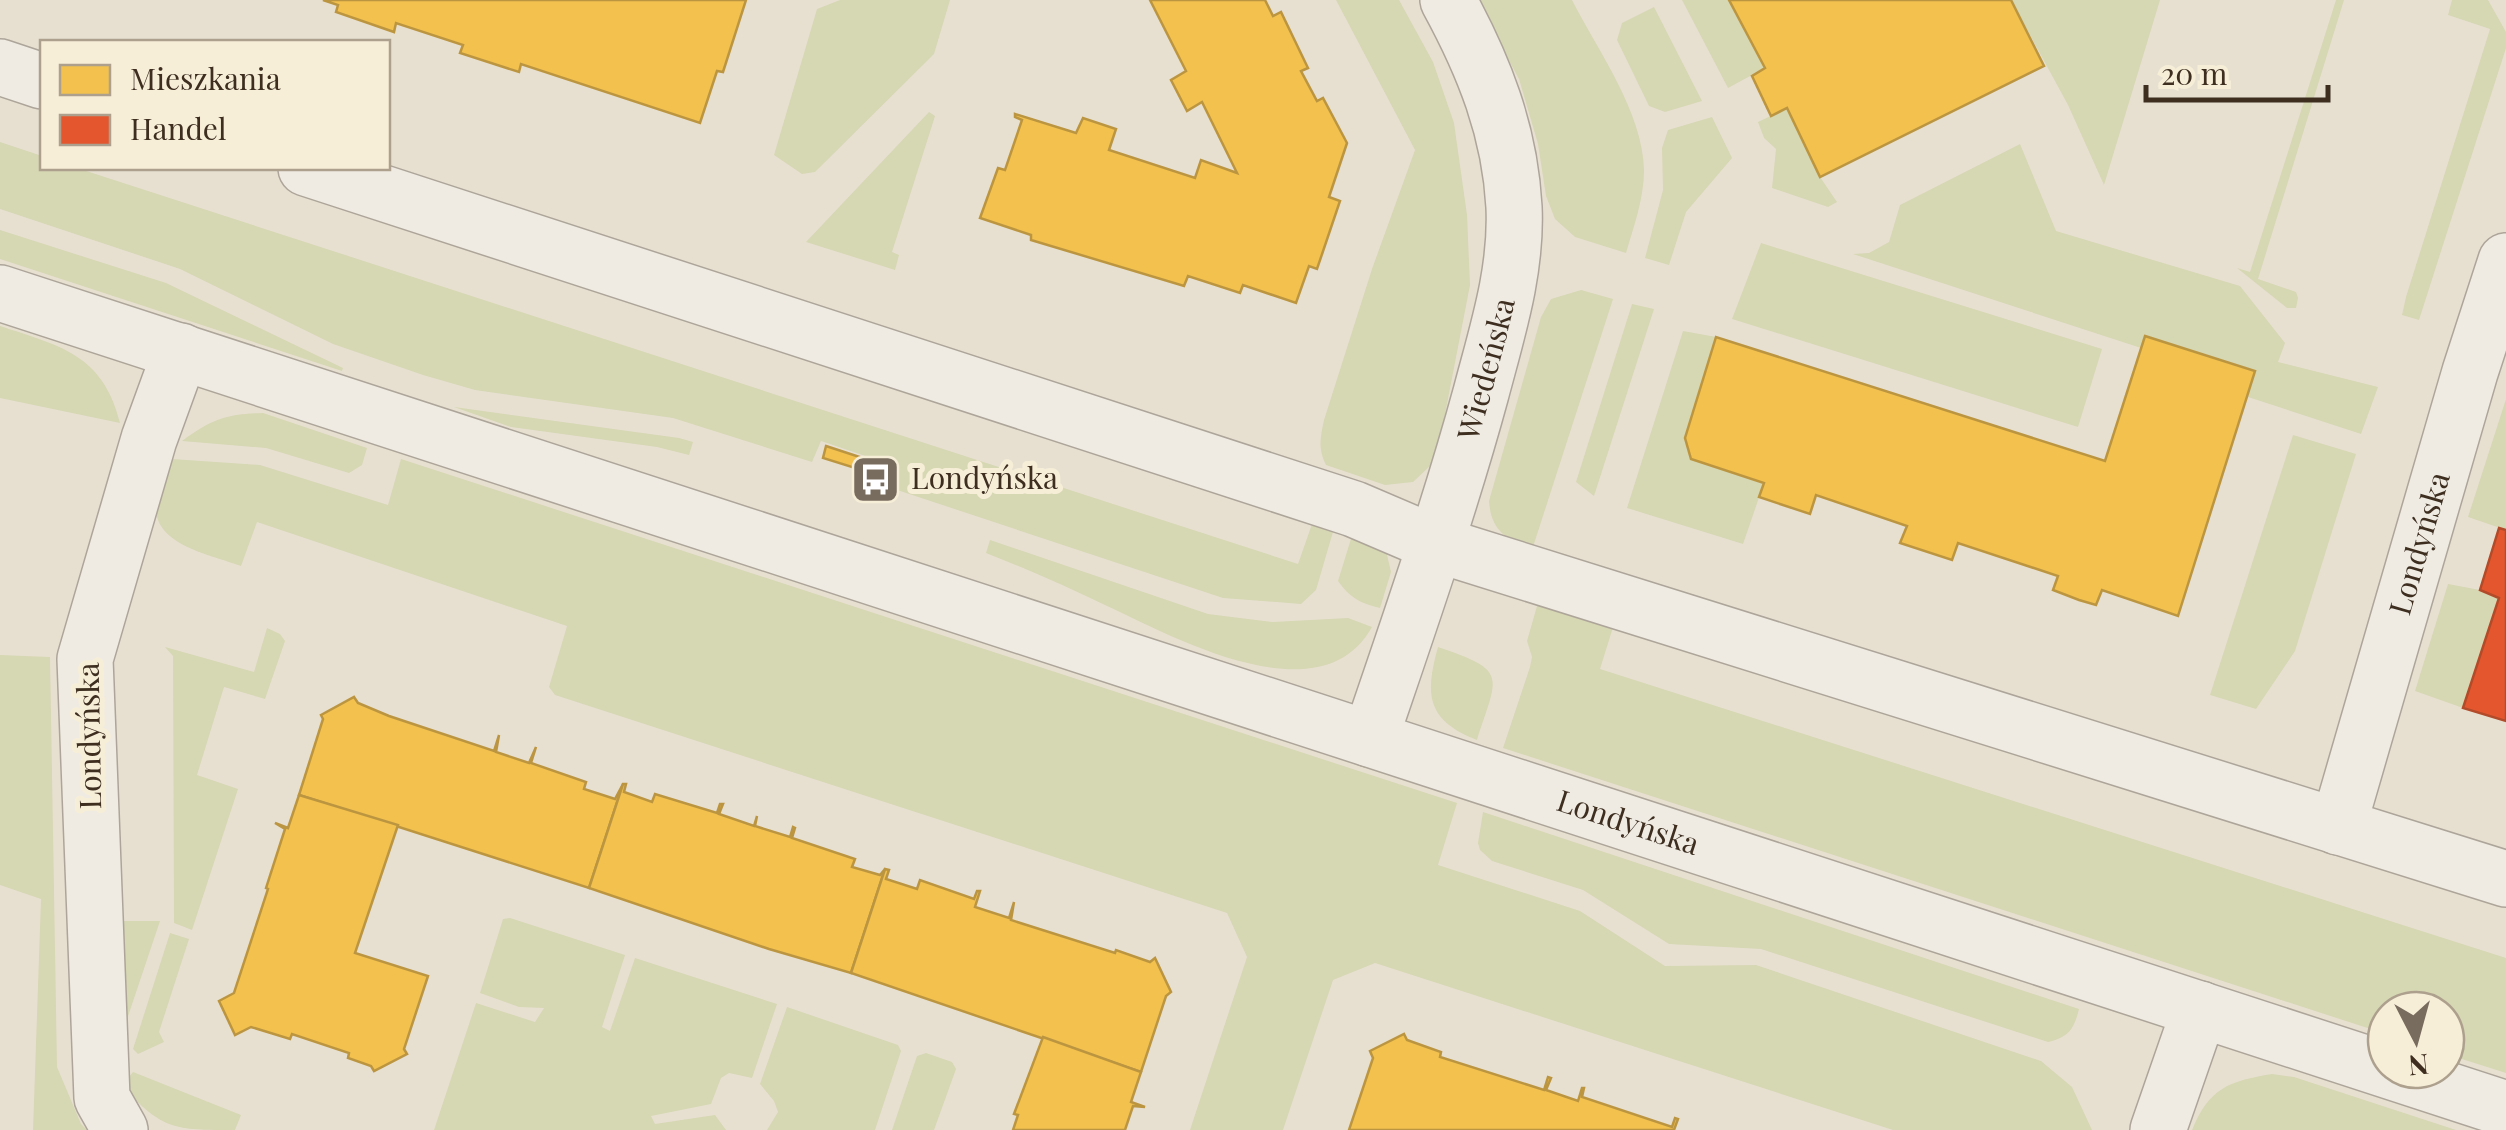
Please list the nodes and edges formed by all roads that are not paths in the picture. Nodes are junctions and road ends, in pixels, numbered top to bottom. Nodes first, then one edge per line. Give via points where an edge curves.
1 (1448, 0) edge
2 (0, 68) edge
3 (40, 81) edge
4 (312, 170) edge
5 (2506, 261) edge
6 (0, 293) edge
7 (181, 351) junction
8 (1436, 544) junction
9 (1370, 739) junction
10 (2338, 827) junction
11 (2506, 879) edge
12 (2200, 1010) junction
13 (2506, 1109) edge
14 (120, 1130) edge
15 (2158, 1130) edge

1 - 8 street, Wiedeńska via 1500,115 1514,210 1504,308
2 - 3 street
4 - 8 street via 1354,509
5 - 10 street, Londyńska
6 - 7 street, Londyńska
7 - 9 street, Londyńska
7 - 14 street, Londyńska via 85,658 102,1098
8 - 9 street, Wiedeńska
8 - 10 street
9 - 12 street, Londyńska
10 - 11 street
12 - 13 street, Londyńska
12 - 15 street

